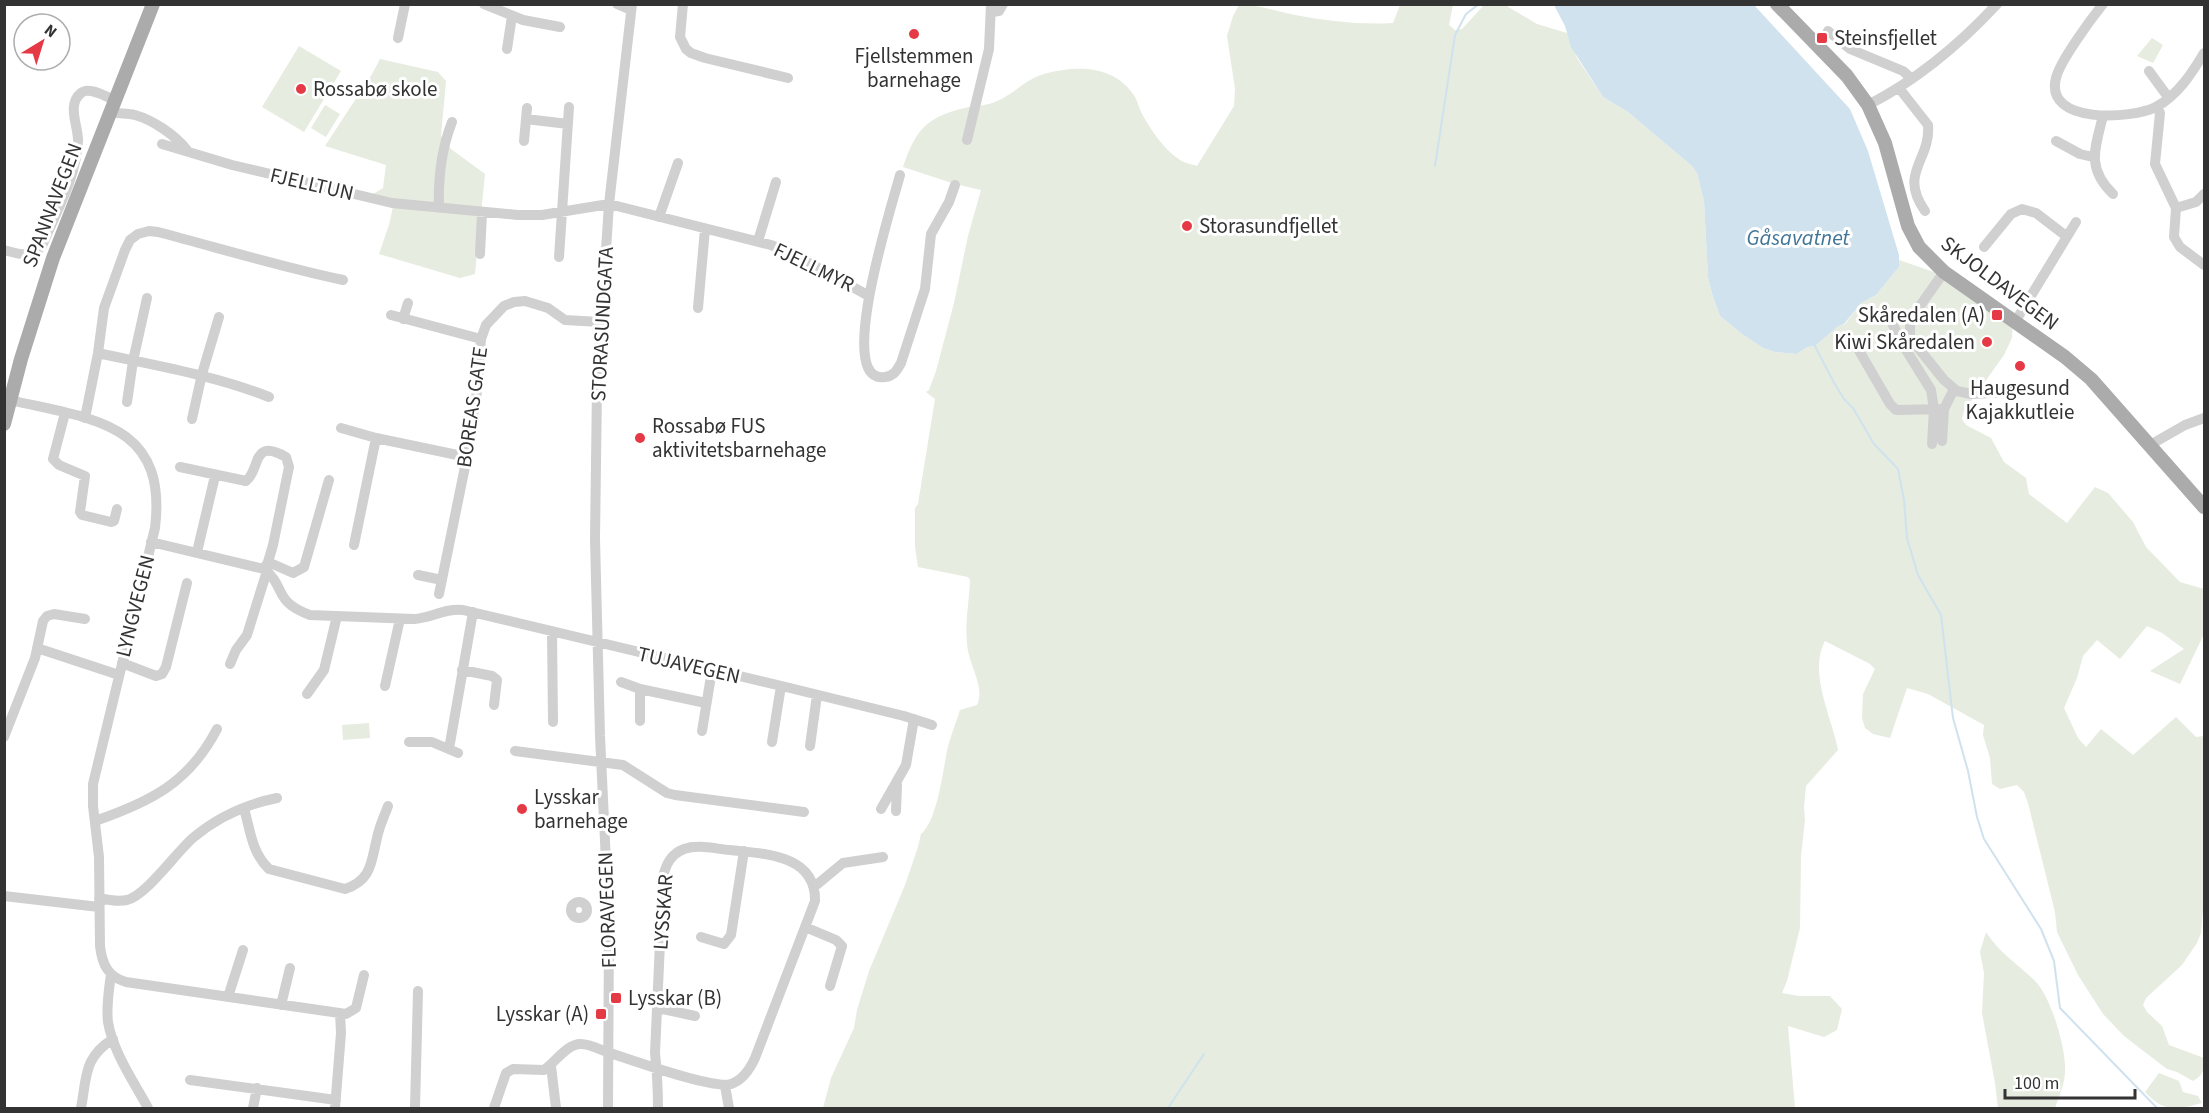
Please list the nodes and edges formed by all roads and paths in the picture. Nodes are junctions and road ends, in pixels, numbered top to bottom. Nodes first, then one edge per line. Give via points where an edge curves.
1 (153, 4) edge
2 (405, 4) edge
3 (484, 4) edge
4 (617, 4) edge
5 (683, 4) edge
6 (1003, 4) edge
7 (1777, 4) edge
8 (1997, 4) edge
9 (2103, 4) edge
10 (631, 7) edge
11 (992, 8) edge
12 (512, 16) junction
13 (560, 27) dead end
14 (1828, 31) dead end
15 (398, 38) dead end
16 (507, 49) dead end
17 (2205, 53) edge
18 (2149, 71) dead end
19 (788, 78) dead end
20 (1912, 80) junction
21 (1899, 88) junction
22 (2168, 97) junction
23 (1868, 105) junction
24 (113, 106) junction
25 (2157, 106) junction
26 (569, 107) dead end
27 (2103, 116) junction
28 (452, 122) dead end
29 (568, 124) junction
30 (967, 140) dead end
31 (524, 141) dead end
32 (2056, 141) dead end
33 (162, 144) dead end
34 (187, 150) junction
35 (2093, 157) junction
36 (678, 163) dead end
37 (900, 176) dead end
38 (776, 183) dead end
39 (955, 185) dead end
40 (2113, 194) dead end
41 (2205, 194) edge
42 (609, 204) junction
43 (440, 208) junction
44 (2176, 208) junction
45 (1925, 211) dead end
46 (482, 213) junction
47 (561, 213) junction
48 (659, 217) junction
49 (2076, 222) dead end
50 (705, 228) junction
51 (2066, 236) junction
52 (758, 241) junction
53 (1984, 247) dead end
54 (4, 250) edge
55 (480, 254) dead end
56 (559, 257) dead end
57 (2205, 265) edge
58 (1944, 272) junction
59 (343, 280) dead end
60 (869, 296) junction
61 (147, 298) dead end
62 (408, 303) dead end
63 (698, 308) dead end
64 (391, 315) dead end
65 (219, 317) dead end
66 (403, 319) junction
67 (1892, 321) dead end
68 (600, 322) junction
69 (2015, 322) junction
70 (482, 339) junction
71 (1857, 347) dead end
72 (98, 354) junction
73 (133, 361) junction
74 (202, 374) junction
75 (1954, 389) junction
76 (2031, 391) dead end
77 (269, 397) dead end
78 (10, 400) junction
79 (127, 402) dead end
80 (1939, 409) junction
81 (65, 413) junction
82 (85, 418) junction
83 (2205, 418) edge
84 (192, 419) dead end
85 (4, 424) edge
86 (341, 428) dead end
87 (376, 438) junction
88 (1937, 442) dead end
89 (2150, 445) junction
90 (467, 457) junction
91 (180, 467) dead end
92 (215, 476) junction
93 (329, 480) dead end
94 (2205, 507) edge
95 (117, 509) dead end
96 (151, 542) junction
97 (354, 545) dead end
98 (197, 552) junction
99 (266, 567) junction
100 (418, 574) dead end
101 (442, 580) junction
102 (188, 583) dead end
103 (439, 594) dead end
104 (473, 612) junction
105 (337, 616) junction
106 (85, 619) dead end
107 (400, 619) junction
108 (552, 632) junction
109 (598, 642) junction
110 (37, 648) junction
111 (122, 663) junction
112 (230, 664) dead end
113 (462, 670) junction
114 (712, 670) junction
115 (119, 675) junction
116 (621, 682) dead end
117 (385, 686) dead end
118 (781, 686) junction
119 (640, 689) junction
120 (307, 693) dead end
121 (817, 695) junction
122 (706, 703) junction
123 (494, 705) dead end
124 (914, 719) junction
125 (640, 721) dead end
126 (554, 722) dead end
127 (932, 725) dead end
128 (217, 729) dead end
129 (702, 731) dead end
130 (4, 737) edge
131 (409, 742) dead end
132 (772, 742) dead end
133 (810, 746) dead end
134 (515, 751) dead end
135 (601, 760) junction
136 (897, 784) junction
137 (277, 798) dead end
138 (388, 806) dead end
139 (244, 808) junction
140 (881, 809) dead end
141 (804, 812) dead end
142 (896, 812) dead end
143 (95, 821) junction
144 (744, 852) junction
145 (883, 857) dead end
146 (813, 887) junction
147 (4, 896) edge
148 (99, 903) junction
149 (805, 927) junction
150 (701, 937) dead end
151 (243, 950) dead end
152 (290, 968) dead end
153 (111, 974) junction
154 (364, 975) dead end
155 (830, 986) dead end
156 (418, 991) dead end
157 (228, 997) junction
158 (281, 1005) junction
159 (658, 1008) junction
160 (340, 1013) junction
161 (695, 1016) dead end
162 (113, 1040) junction
163 (609, 1053) junction
164 (551, 1066) junction
165 (657, 1067) junction
166 (190, 1080) dead end
167 (725, 1086) junction
168 (257, 1088) junction
169 (335, 1104) edge
170 (81, 1108) edge
171 (148, 1108) edge
172 (253, 1108) edge
173 (415, 1108) edge
174 (494, 1108) edge
175 (556, 1108) edge
176 (608, 1108) edge
177 (658, 1108) edge
178 (729, 1108) edge

1 - 24 main road, SPANNAVEGEN
2 - 15 street
3 - 12 street
4 - 10 street, STORASUNDGATA
5 - 19 street via 680,37 691,53
6 - 11 street via 999,11
7 - 23 main road, SKJOLDAVEGEN via 1847,76
8 - 20 street
9 - 27 street via 2061,66 2055,85 2069,107
10 - 42 street, STORASUNDGATA
11 - 30 street via 989,49
12 - 13 street
12 - 16 street
14 - 20 street via 1850,49 1903,71
17 - 22 street via 2185,82
18 - 22 street
20 - 21 street
21 - 23 street
21 - 45 street via 1928,125 1914,182
22 - 25 street
23 - 58 main road, SKJOLDAVEGEN via 1885,143 1908,226 1918,247
24 - 34 street, FJELLTUN via 153,123
24 - 54 street, FJELLTUN via 89,90 77,98 74,109 78,138 73,171 42,246 29,255
24 - 78 main road, SPANNAVEGEN via 53,258
25 - 27 street
25 - 44 street via 2160,113 2155,164
26 - 29 street
27 - 35 street
28 - 43 street via 440,161
29 - 31 street via 526,113
29 - 47 street
32 - 35 street
33 - 34 street, FJELLTUN
34 - 43 street, FJELLTUN via 232,165 392,202
35 - 40 street via 2098,173
36 - 48 street
37 - 60 street
38 - 52 street, FJELLMYR
39 - 60 street via 931,234 925,289 901,363 888,377 879,378 866,368
41 - 44 street via 2196,202
42 - 47 street, FJELLTUN
42 - 48 street, FJELLMYR
42 - 68 street, STORASUNDGATA
43 - 46 street, FJELLTUN
44 - 57 street via 2175,241
46 - 47 street, FJELLTUN
46 - 55 street
47 - 56 street
48 - 50 street, FJELLMYR
49 - 51 street
50 - 52 street, FJELLMYR
50 - 63 street
51 - 53 street via 2036,213 2022,209 2011,214
51 - 69 street
52 - 60 street, FJELLMYR via 793,254
58 - 69 main road, SKJOLDAVEGEN
58 - 75 street via 1914,313 1909,328 1915,344
59 - 72 street via 158,232 141,232 127,244 110,286 100,324
61 - 73 street
62 - 66 street
64 - 66 street
65 - 74 street
66 - 70 street
67 - 80 street
68 - 70 street, BOREAS GATE via 565,320 539,304 514,302 494,315
68 - 109 street, STORASUNDGATA via 596,460
69 - 89 main road, SKJOLDAVEGEN via 2091,378
70 - 90 street, BOREAS GATE
71 - 80 street via 1893,407 1901,411
72 - 73 street
72 - 82 street
73 - 74 street
73 - 79 street
74 - 77 street
74 - 84 street
75 - 76 street via 1971,394
75 - 80 street
78 - 81 street, LYNGVEGEN
78 - 85 main road, SPANNAVEGEN
80 - 88 street
81 - 82 street, LYNGVEGEN
81 - 95 street via 53,459 85,476 80,512 111,522
82 - 96 street, LYNGVEGEN via 117,430 146,459 158,499
83 - 89 street
86 - 87 street
87 - 90 street
87 - 97 street
89 - 94 main road, SKJOLDAVEGEN
90 - 101 street, BOREAS GATE
91 - 92 street
92 - 98 street
92 - 99 street via 246,481 259,455 272,452 286,457 289,467
93 - 99 street via 304,567 293,573
96 - 98 street
96 - 111 street, LYNGVEGEN
98 - 99 street
99 - 105 street, TUJAVEGEN via 287,604 310,615
99 - 112 street via 247,635
100 - 101 street
101 - 103 street, BOREAS GATE
102 - 111 street via 162,674 156,676
104 - 107 street, TUJAVEGEN via 450,610 422,619
104 - 108 street, TUJAVEGEN
104 - 113 street
105 - 107 street, TUJAVEGEN
105 - 120 street via 324,670
106 - 110 street via 47,616
107 - 117 street
108 - 109 street, TUJAVEGEN
108 - 126 street
109 - 114 street, TUJAVEGEN
109 - 135 street, FLORAVEGEN
110 - 115 street
110 - 130 street
111 - 115 street, LYNGVEGEN
113 - 123 street via 495,678
113 - 131 street via 452,748 432,742
114 - 118 street, TUJAVEGEN
114 - 122 street
115 - 143 street, LYNGVEGEN via 93,784
116 - 119 street
118 - 121 street, TUJAVEGEN
118 - 132 street
119 - 122 street
119 - 125 street
121 - 124 street, TUJAVEGEN
121 - 133 street
122 - 129 street
124 - 127 street, TUJAVEGEN
124 - 136 street via 909,754
128 - 143 street via 196,763 171,787
134 - 135 street
135 - 141 street via 630,768 675,795
135 - 163 street, FLORAVEGEN via 609,925
136 - 140 street
136 - 142 street
137 - 139 street
138 - 139 street via 366,876 345,889 269,869 254,848
139 - 148 street via 192,838 134,898
143 - 148 street, LYNGVEGEN
144 - 146 street, LYSSKAR via 787,859 804,871
144 - 150 street, LYSSKAR via 731,935 724,944
144 - 159 street, LYSSKAR via 690,848 669,860 663,877
145 - 146 street via 843,863
146 - 149 street via 815,901
147 - 148 street
148 - 153 street, LYNGVEGEN via 101,956
149 - 155 street via 837,940 842,946
149 - 167 street via 750,1067 739,1080
151 - 157 street
152 - 158 street
153 - 157 street via 126,982
153 - 162 street, LYNGVEGEN via 108,1020
154 - 160 street via 358,1004 350,1013
156 - 173 street
157 - 158 street
158 - 160 street
159 - 161 street
159 - 165 street, LYSSKAR
160 - 169 street
162 - 170 street via 91,1059
162 - 171 street, LYNGVEGEN
163 - 164 street via 580,1044
163 - 165 street
163 - 176 street, FLORAVEGEN
164 - 174 street via 506,1073
164 - 175 street
165 - 167 street
165 - 177 street, LYSSKAR
166 - 168 street
167 - 178 street
168 - 169 street
168 - 172 street

